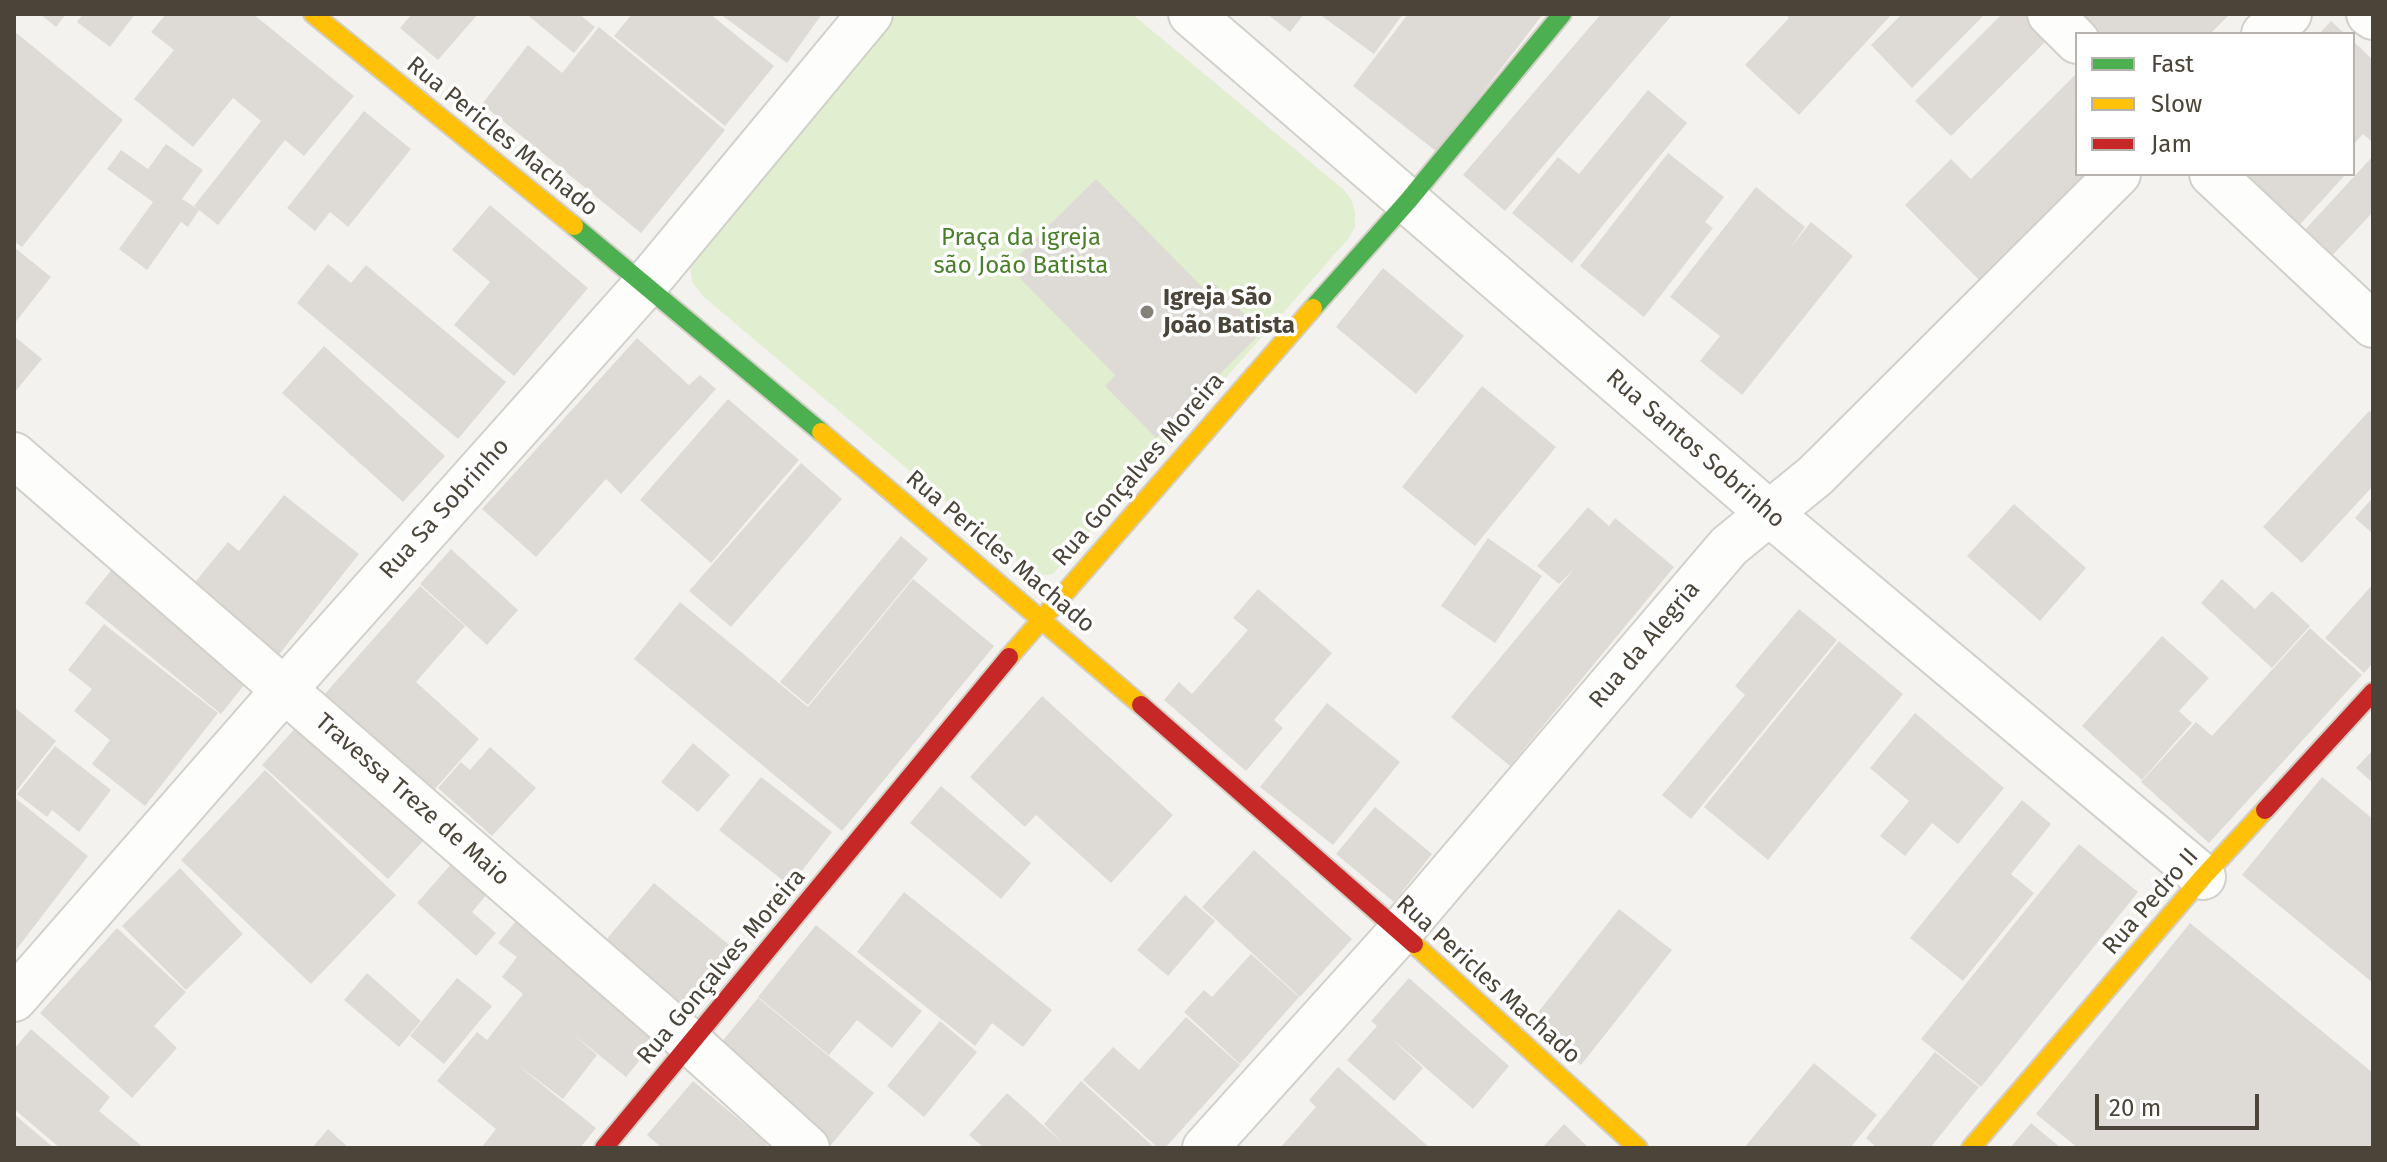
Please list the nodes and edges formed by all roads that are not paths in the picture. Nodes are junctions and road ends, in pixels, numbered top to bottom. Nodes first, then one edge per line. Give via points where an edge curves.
1 (313, 14) edge
2 (870, 14) edge
3 (1191, 14) edge
4 (1562, 14) edge
5 (2050, 14) edge
6 (2289, 14) edge
7 (2266, 32) edge
8 (2075, 39) edge
9 (2116, 176) edge
10 (2214, 176) edge
11 (1408, 201) junction
12 (646, 284) junction
13 (2373, 325) edge
14 (14, 455) edge
15 (1769, 513) junction
16 (1041, 618) junction
17 (284, 690) junction
18 (2373, 692) edge
19 (2203, 877) junction
20 (1400, 932) junction
21 (14, 999) edge
22 (691, 1043) junction
23 (604, 1148) edge
24 (807, 1148) edge
25 (1205, 1148) edge
26 (1638, 1148) edge
27 (1971, 1148) edge

1 - 12 street, Rua Pericles Machado
2 - 12 street, Rua Sa Sobrinho
3 - 11 street, Rua Santos Sobrinho
4 - 11 street, Rua Gonçalves Moreira
5 - 8 street
6 - 7 street
9 - 15 street, Rua da Alegria via 1815,476
10 - 13 street
11 - 15 street, Rua Santos Sobrinho
11 - 16 street, Rua Gonçalves Moreira
12 - 16 street, Rua Pericles Machado
12 - 17 street, Rua Sa Sobrinho
14 - 17 street, Travessa Treze de Maio
15 - 19 street, Rua Santos Sobrinho
15 - 20 street, Rua da Alegria via 1729,546
16 - 20 street, Rua Pericles Machado
16 - 22 street, Rua Gonçalves Moreira
17 - 21 street, Rua Sa Sobrinho
17 - 22 street, Travessa Treze de Maio
18 - 19 street, Rua Pedro II
19 - 27 street, Rua Pedro II
20 - 25 street, Rua da Alegria
20 - 26 street, Rua Pericles Machado
22 - 23 street, Rua Gonçalves Moreira
22 - 24 street, Travessa Treze de Maio

